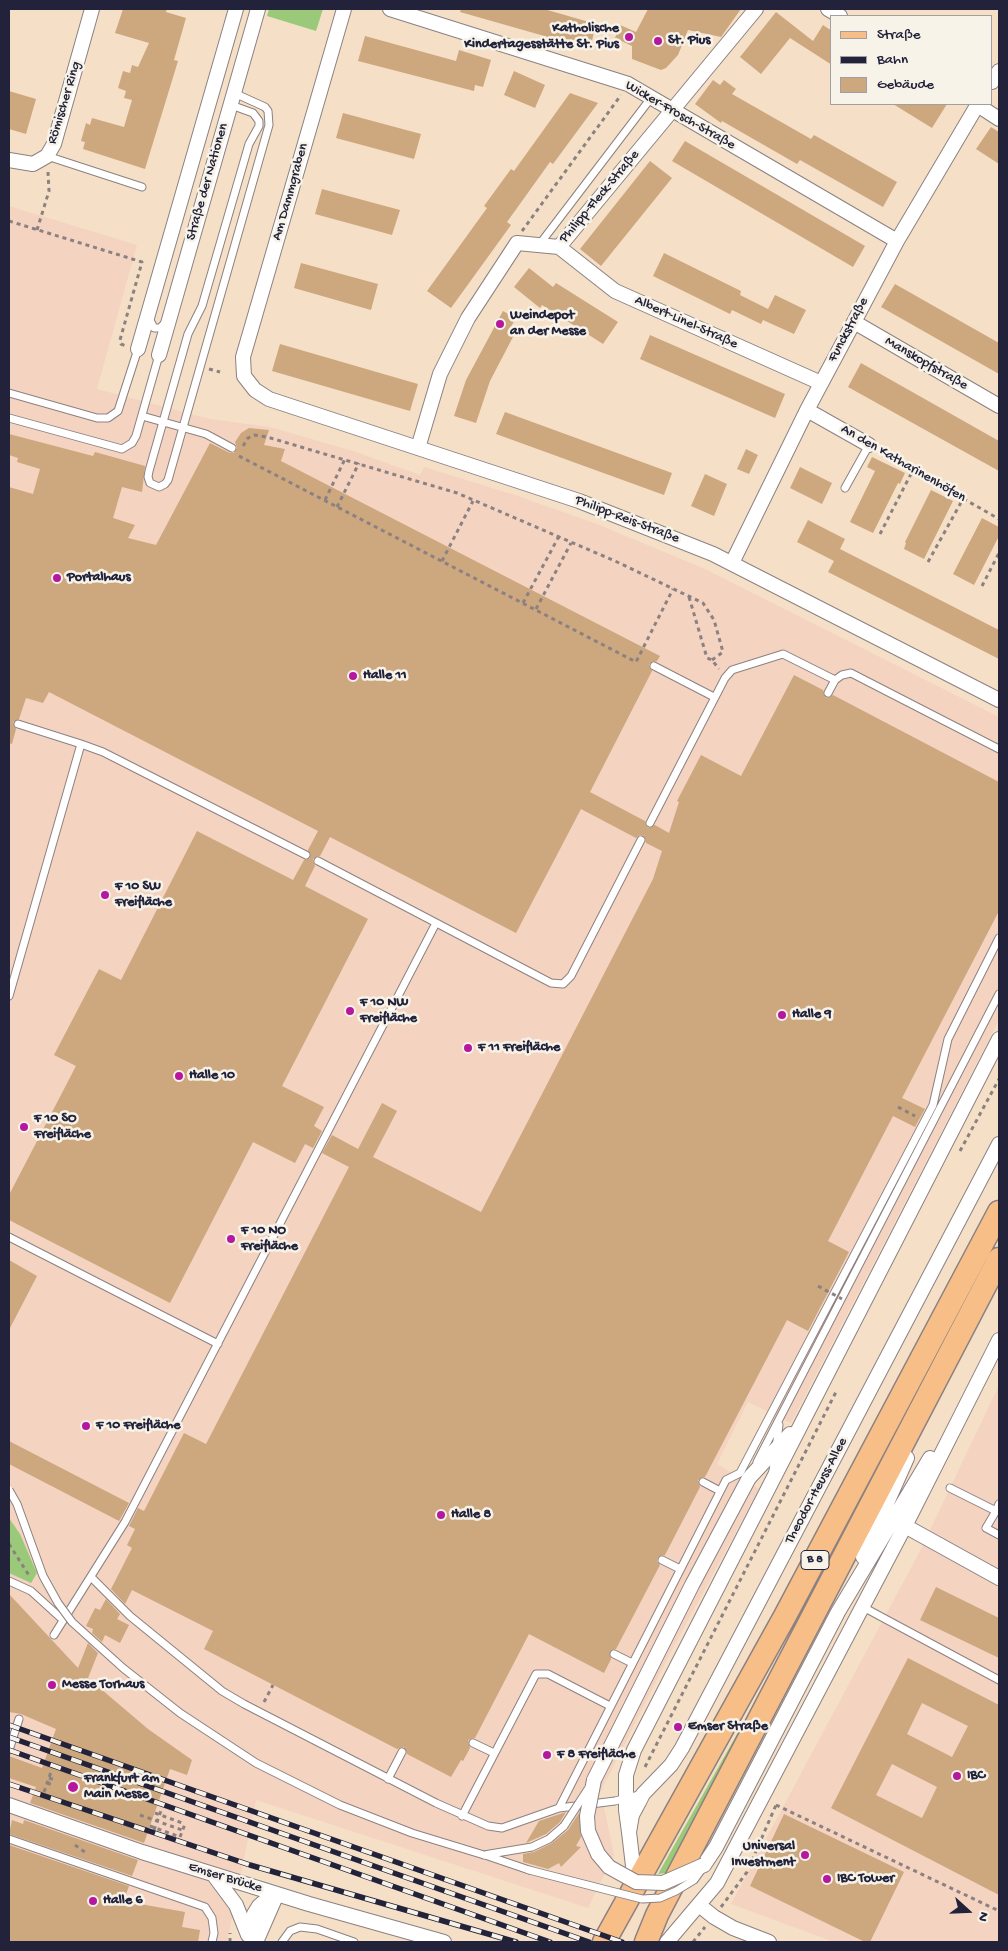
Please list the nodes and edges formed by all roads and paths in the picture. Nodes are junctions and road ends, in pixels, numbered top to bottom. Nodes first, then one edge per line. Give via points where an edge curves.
1 (92, 9) edge
2 (236, 9) edge
3 (258, 9) edge
4 (344, 9) edge
5 (390, 9) edge
6 (756, 9) edge
7 (628, 84) junction
8 (651, 98) junction
9 (232, 99) junction
10 (976, 105) edge
11 (978, 105) edge
12 (671, 110) junction
13 (999, 119) edge
14 (47, 156) junction
15 (9, 160) edge
16 (142, 187) dead end
17 (49, 191) dead end
18 (9, 221) edge
19 (37, 230) junction
20 (897, 241) junction
21 (517, 243) junction
22 (539, 245) junction
23 (559, 247) junction
24 (149, 309) junction
25 (170, 315) junction
26 (854, 322) junction
27 (121, 336) dead end
28 (138, 349) joint
29 (159, 355) joint
30 (244, 376) joint
31 (821, 383) junction
32 (9, 393) edge
33 (999, 406) edge
34 (807, 410) junction
35 (142, 416) junction
36 (9, 418) edge
37 (163, 422) junction
38 (182, 428) junction
39 (868, 445) junction
40 (232, 448) dead end
41 (418, 448) junction
42 (346, 459) junction
43 (359, 463) junction
44 (913, 470) junction
45 (845, 488) dead end
46 (963, 498) junction
47 (325, 500) junction
48 (473, 501) junction
49 (337, 506) junction
50 (999, 519) edge
51 (880, 534) dead end
52 (558, 538) junction
53 (571, 543) junction
54 (999, 553) edge
55 (442, 561) junction
56 (928, 562) dead end
57 (732, 563) junction
58 (982, 586) dead end
59 (673, 588) junction
60 (689, 596) junction
61 (523, 603) junction
62 (536, 610) junction
63 (712, 660) junction
64 (654, 666) dead end
65 (725, 678) junction
66 (835, 680) junction
67 (828, 693) dead end
68 (714, 697) junction
69 (999, 700) edge
70 (18, 724) dead end
71 (81, 744) junction
72 (999, 749) edge
73 (650, 823) dead end
74 (641, 840) dead end
75 (306, 855) dead end
76 (318, 861) dead end
77 (436, 923) junction
78 (999, 938) edge
79 (999, 994) edge
80 (9, 996) edge
81 (999, 1039) edge
82 (999, 1079) edge
83 (898, 1107) dead end
84 (923, 1120) dead end
85 (999, 1144) edge
86 (958, 1154) dead end
87 (999, 1212) edge
88 (9, 1237) edge
89 (999, 1259) edge
90 (818, 1286) dead end
91 (842, 1299) junction
92 (973, 1308) junction
93 (999, 1340) edge
94 (218, 1344) junction
95 (990, 1359) junction
96 (841, 1382) dead end
97 (780, 1420) junction
98 (801, 1423) junction
99 (776, 1450) junction
100 (749, 1478) junction
101 (703, 1482) dead end
102 (770, 1485) junction
103 (950, 1488) dead end
104 (9, 1490) edge
105 (720, 1491) junction
106 (998, 1507) edge
107 (905, 1526) junction
108 (999, 1535) edge
109 (662, 1560) dead end
110 (680, 1569) junction
111 (91, 1577) junction
112 (999, 1578) edge
113 (9, 1582) edge
114 (863, 1607) junction
115 (838, 1612) junction
116 (63, 1620) junction
117 (54, 1635) dead end
118 (614, 1654) dead end
119 (632, 1663) junction
120 (999, 1680) edge
121 (273, 1685) dead end
122 (610, 1706) junction
123 (259, 1712) junction
124 (19, 1719) dead end
125 (473, 1743) dead end
126 (9, 1750) edge
127 (402, 1752) dead end
128 (494, 1753) junction
129 (52, 1769) dead end
130 (639, 1771) dead end
131 (49, 1778) junction
132 (388, 1779) junction
133 (55, 1780) dead end
134 (594, 1780) junction
135 (47, 1783) junction
136 (53, 1785) dead end
137 (44, 1792) dead end
138 (643, 1794) junction
139 (626, 1798) junction
140 (9, 1805) edge
141 (776, 1805) dead end
142 (162, 1808) dead end
143 (558, 1808) junction
144 (155, 1813) dead end
145 (140, 1815) dead end
146 (462, 1816) junction
147 (158, 1822) junction
148 (150, 1826) dead end
149 (154, 1830) dead end
150 (182, 1830) junction
151 (629, 1832) junction
152 (9, 1839) edge
153 (484, 1855) junction
154 (704, 1865) junction
155 (213, 1874) junction
156 (276, 1894) junction
157 (699, 1905) junction
158 (625, 1907) junction
159 (997, 1910) dead end
160 (250, 1940) edge
161 (212, 1942) edge
162 (282, 1942) edge
163 (354, 1942) edge
164 (444, 1942) edge
165 (604, 1942) edge
166 (646, 1942) edge
167 (667, 1942) edge
168 (769, 1942) edge

1 - 14 street, Römischer Ring via 54,144
2 - 24 street, Straße der Nationen
3 - 9 street, Straße der Nationen
4 - 30 street, Am Dammgraben via 243,356
5 - 7 street, Wicker-Frosch-Straße
6 - 12 street, Philipp-Fleck-Straße
7 - 8 street, Wicker-Frosch-Straße
7 - 21 path via 524,225
8 - 12 street, Wicker-Frosch-Straße
8 - 22 lane
9 - 25 street, Straße der Nationen
9 - 37 lane via 253,113 259,126 249,144 202,306 188,334
9 - 38 lane via 265,107 269,125
10 - 20 street, Funckstraße
11 - 13 street
12 - 20 street, Wicker-Frosch-Straße
12 - 23 street, Philipp-Fleck-Straße
14 - 15 street, Römischer Ring via 33,164
14 - 16 lane
17 - 19 path
18 - 19 path
19 - 27 path via 142,262
20 - 26 street, Funckstraße
21 - 22 street, Philipp-Fleck-Straße
21 - 41 street via 468,318 440,374
22 - 23 street, Philipp-Fleck-Straße
23 - 31 street, Albert-Linel-Straße via 615,291
24 - 25 lane via 154,328 160,328
24 - 28 street, Straße der Nationen
25 - 29 street, Straße der Nationen
26 - 31 street, Funckstraße
26 - 33 street, Manskopfstraße
28 - 32 lane via 118,411 108,418 97,418
29 - 35 lane
30 - 41 street, Philipp-Reis-Straße via 255,390 269,399
31 - 34 street, Funckstraße
34 - 39 street, An den Katharinenhöfen
34 - 57 street, Funckstraße
35 - 36 lane via 136,436 122,449
35 - 37 lane
37 - 38 lane
37 - 38 lane via 148,478 154,486 168,480
38 - 40 lane via 206,434
39 - 44 path, An den Katharinenhöfen
39 - 45 lane
41 - 57 street, Philipp-Reis-Straße via 596,507
42 - 43 path
42 - 47 path
42 - 47 path via 254,435 248,438 238,455
43 - 48 path via 457,493
43 - 49 path
44 - 46 path, An den Katharinenhöfen
44 - 51 path
46 - 50 path, An den Katharinenhöfen
46 - 56 path
47 - 49 path
48 - 52 path
48 - 55 path
49 - 55 path
52 - 53 path
52 - 61 path
53 - 59 path
53 - 62 path
54 - 58 path
55 - 61 path
57 - 69 street, Philipp-Reis-Straße
59 - 60 path
59 - 62 path via 636,662
60 - 63 path via 706,658
60 - 63 path via 704,603 714,620 723,652
61 - 62 path
63 - 65 path
64 - 68 lane
65 - 66 lane via 732,670 783,654
65 - 68 lane
66 - 67 lane
66 - 72 lane via 851,673 860,676
68 - 73 lane
70 - 71 lane
71 - 75 lane via 103,752
71 - 80 lane
74 - 77 lane via 571,976 563,984 551,982
76 - 77 lane
77 - 94 lane
78 - 105 lane via 948,1040 933,1105 740,1473 726,1480
79 - 91 lane
81 - 98 street, Theodor-Heuss-Allee
82 - 86 path
83 - 84 path
85 - 138 street, Theodor-Heuss-Allee via 682,1748 671,1766
87 - 158 main road, Theodor-Heuss-Allee / B 8 via 785,1616
88 - 94 lane
89 - 92 main road, B 8
90 - 91 path, bridge
91 - 97 lane
92 - 115 street
92 - 166 main road, B 8 via 657,1915
93 - 95 street
94 - 111 lane via 125,1522
95 - 107 street
95 - 115 street
96 - 130 path via 648,1764
97 - 99 lane
97 - 100 lane
98 - 99 street, Theodor-Heuss-Allee
98 - 102 street, Theodor-Heuss-Allee
99 - 100 street, Theodor-Heuss-Allee
99 - 102 lane
100 - 134 street, Theodor-Heuss-Allee
101 - 105 lane
102 - 139 street, Theodor-Heuss-Allee via 634,1750 626,1775
103 - 106 lane
104 - 153 lane, bridge via 42,1576 72,1622 180,1713 256,1763 340,1805 412,1833
105 - 110 lane
106 - 108 lane via 986,1528
107 - 112 street
107 - 114 street
109 - 110 lane
110 - 119 lane
111 - 116 lane
111 - 123 lane via 130,1616 222,1691
113 - 116 lane via 30,1591
114 - 120 lane
114 - 157 street via 716,1883
115 - 154 street
116 - 117 lane
118 - 119 lane
119 - 122 lane
121 - 123 path
122 - 128 lane via 548,1674 536,1674
122 - 143 lane
123 - 132 lane
124 - 126 lane
125 - 128 lane
127 - 132 lane
128 - 146 lane
129 - 131 path
131 - 133 path
131 - 135 path
132 - 146 lane
134 - 153 lane, bridge via 564,1826 549,1838 532,1846
134 - 154 street, Theodor-Heuss-Allee, bridge via 588,1807 588,1831 598,1854 609,1867 636,1882 663,1883
135 - 136 path
135 - 137 path
138 - 139 lane
138 - 151 street, Theodor-Heuss-Allee via 632,1815
139 - 143 lane
139 - 151 street, Theodor-Heuss-Allee
140 - 155 street, Emser Brücke
141 - 159 path
142 - 147 path
143 - 146 lane via 502,1828
144 - 150 path, bridge via 185,1824
145 - 147 path
147 - 149 path
147 - 150 path
148 - 150 path, bridge via 180,1837
151 - 158 street, Theodor-Heuss-Allee via 633,1866
152 - 161 lane via 205,1907 212,1918
153 - 154 lane, bridge via 538,1873 642,1899 660,1898 676,1892 694,1880
155 - 156 street, Emser Brücke
155 - 160 street via 236,1905
156 - 160 street via 267,1898 254,1914
156 - 164 street, Emser Brücke
157 - 167 street
157 - 168 street via 734,1928
158 - 165 main road, Theodor-Heuss-Allee / B 8
162 - 163 lane via 290,1931 300,1927 317,1929

